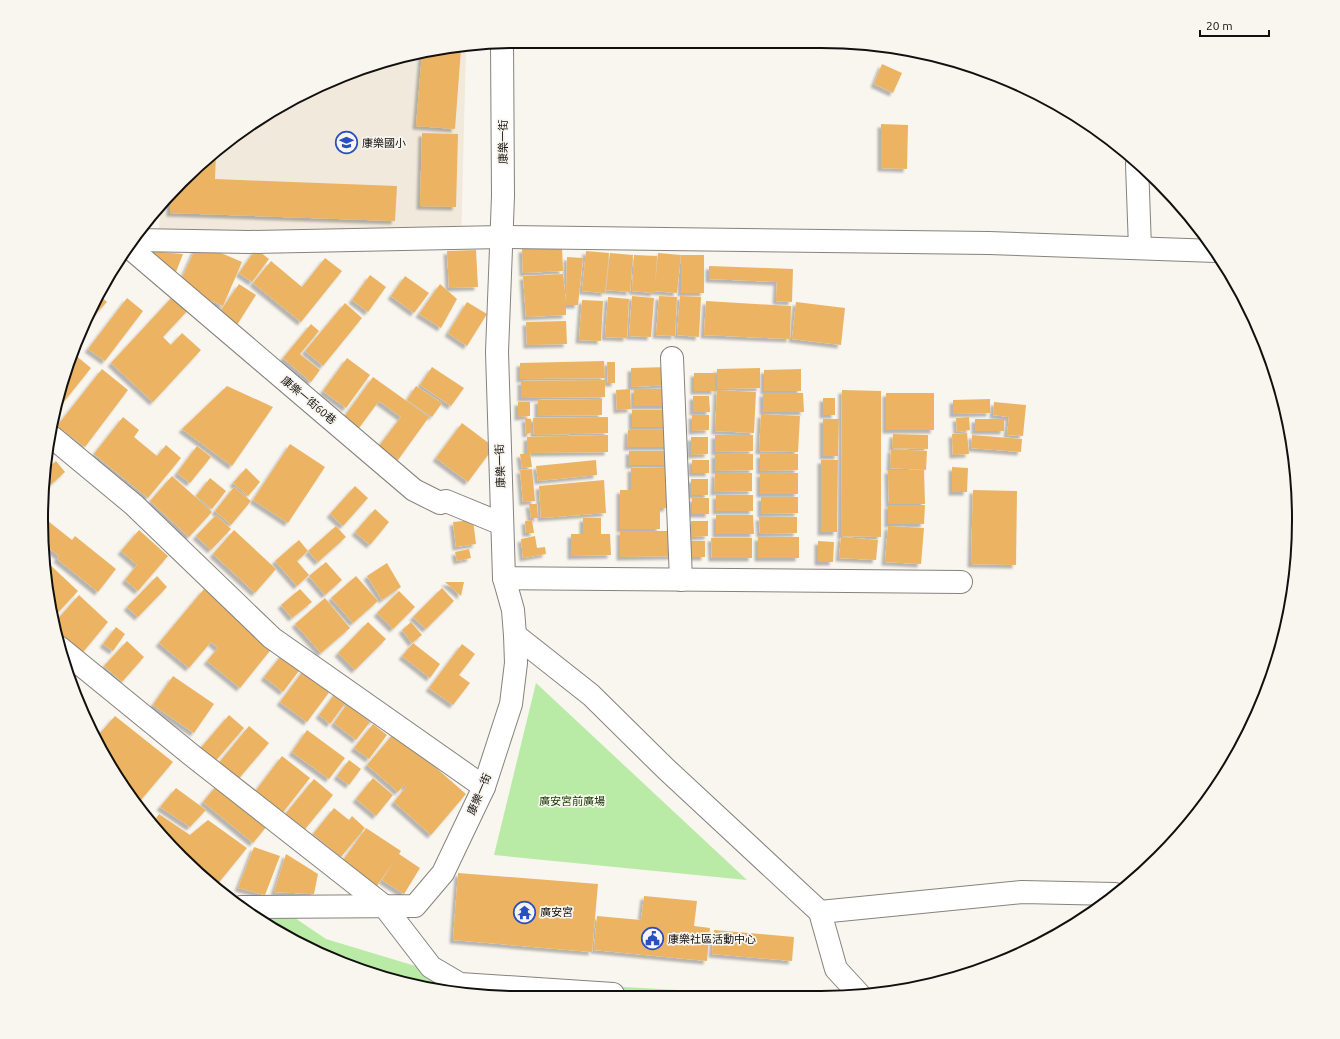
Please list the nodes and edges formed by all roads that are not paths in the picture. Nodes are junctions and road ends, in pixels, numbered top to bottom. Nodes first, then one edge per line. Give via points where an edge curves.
1 (502, 49) edge
2 (1137, 171) edge
3 (502, 237) junction
4 (139, 240) edge
5 (1140, 248) junction
6 (132, 250) edge
7 (1208, 251) edge
8 (672, 358) dead end
9 (55, 440) edge
10 (502, 524) junction
11 (504, 578) junction
12 (681, 580) junction
13 (961, 582) dead end
14 (515, 635) junction
15 (68, 654) edge
16 (484, 787) junction
17 (1108, 894) edge
18 (384, 906) junction
19 (251, 907) edge
20 (820, 912) junction
21 (855, 990) edge
22 (567, 991) edge

1 - 3 street, 康樂一街
2 - 5 street
3 - 4 street via 249,242
3 - 5 street via 989,243
3 - 10 street, 康樂一街 via 497,352
5 - 7 street
6 - 10 street, 康樂一街60巷 via 414,490 440,503 446,501
8 - 12 street
9 - 16 street via 134,505 272,638
10 - 11 street, 康樂一街
11 - 12 street
11 - 14 street, 康樂一街 via 513,610
12 - 13 street
14 - 16 street, 康樂一街 via 516,663 511,704
14 - 20 street via 591,695 666,769
15 - 18 street
16 - 18 street, 康樂一街 via 443,873 415,906
17 - 20 street via 1022,892
18 - 19 street, 康樂一街
18 - 22 street via 431,967 460,984
20 - 21 street via 836,969

